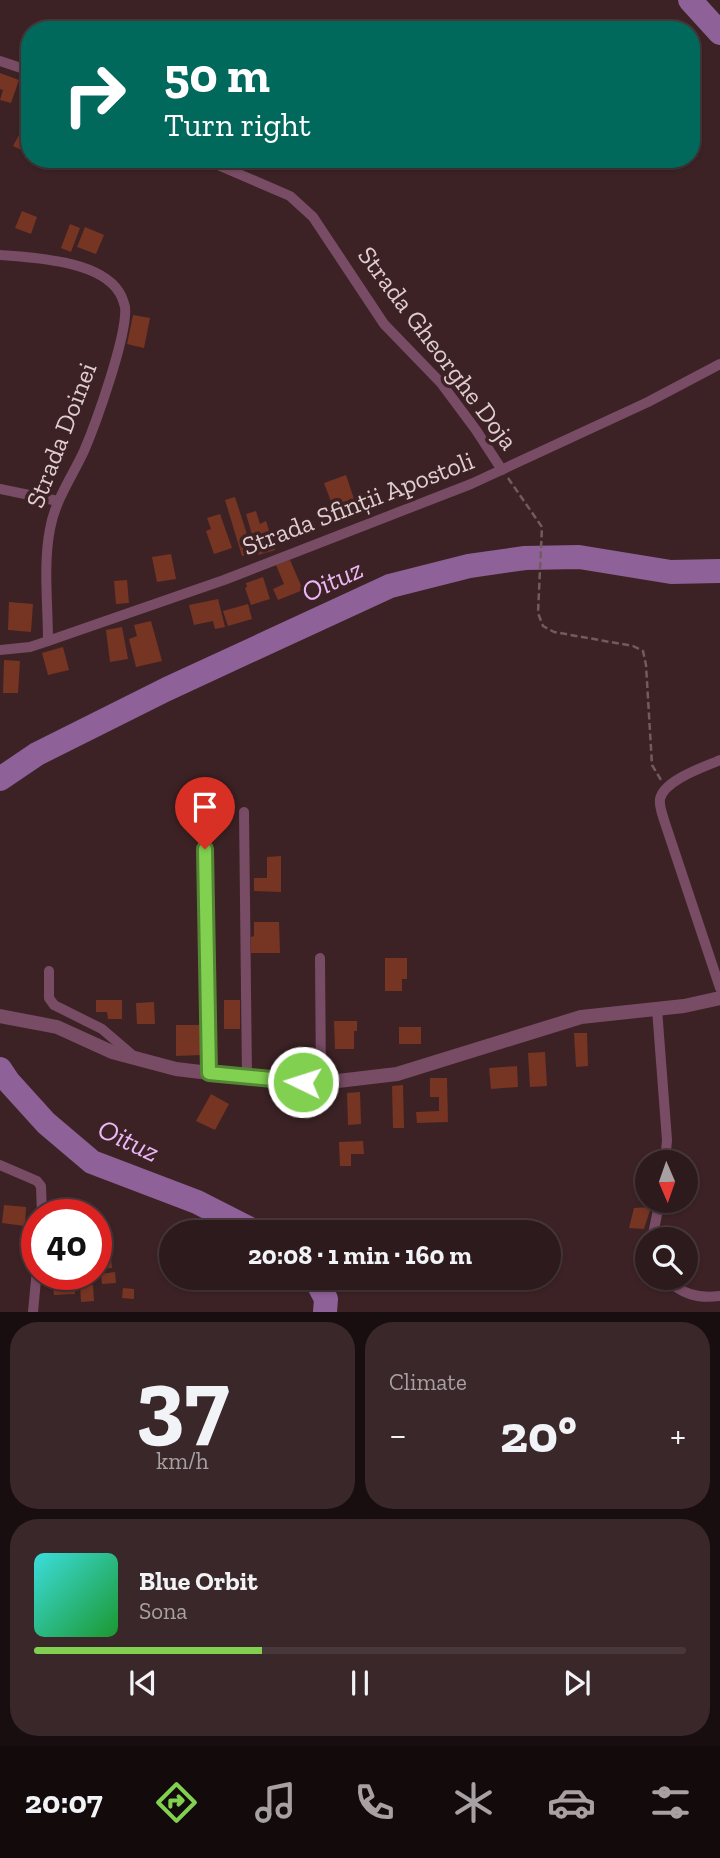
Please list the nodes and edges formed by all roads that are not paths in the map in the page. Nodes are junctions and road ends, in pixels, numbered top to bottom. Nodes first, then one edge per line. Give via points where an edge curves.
1 (0, 61) edge
2 (21, 68) edge
3 (225, 168) edge
4 (0, 255) edge
5 (720, 364) edge
6 (502, 470) junction
7 (0, 489) edge
8 (58, 500) junction
9 (48, 641) junction
10 (0, 650) edge
11 (720, 760) edge
12 (244, 812) dead end
13 (205, 849) dead end
14 (320, 958) dead end
15 (49, 971) dead end
16 (720, 988) edge
17 (720, 998) edge
18 (657, 1009) junction
19 (0, 1016) edge
20 (139, 1061) junction
21 (209, 1073) junction
22 (247, 1078) junction
23 (321, 1083) junction
24 (666, 1150) edge
25 (0, 1165) edge
26 (41, 1199) edge
27 (35, 1290) edge
28 (680, 1290) edge
29 (720, 1296) edge
30 (33, 1312) edge

1 - 2 street
3 - 6 street, Strada Gheorghe Doja via 290,196 313,217 384,324 441,383
4 - 8 street, Strada Doinei via 92,271 108,279 125,306 104,394 85,448
5 - 6 street, Strada Sfinții Apostoli
6 - 9 street, Strada Sfinții Apostoli via 224,580
7 - 8 street
8 - 9 street, Strada Doinei via 48,549
9 - 10 street, Strada Sfinții Apostoli
11 - 16 street via 684,776 666,789 660,801
12 - 22 street
13 - 21 street
14 - 23 street
15 - 20 street via 49,998 54,1004 102,1029
17 - 18 street
18 - 23 street via 581,1017 397,1074
18 - 24 street
19 - 20 street via 67,1031
20 - 21 street
21 - 22 street
22 - 23 street
25 - 26 street via 37,1181
27 - 30 street
28 - 29 street via 704,1298

